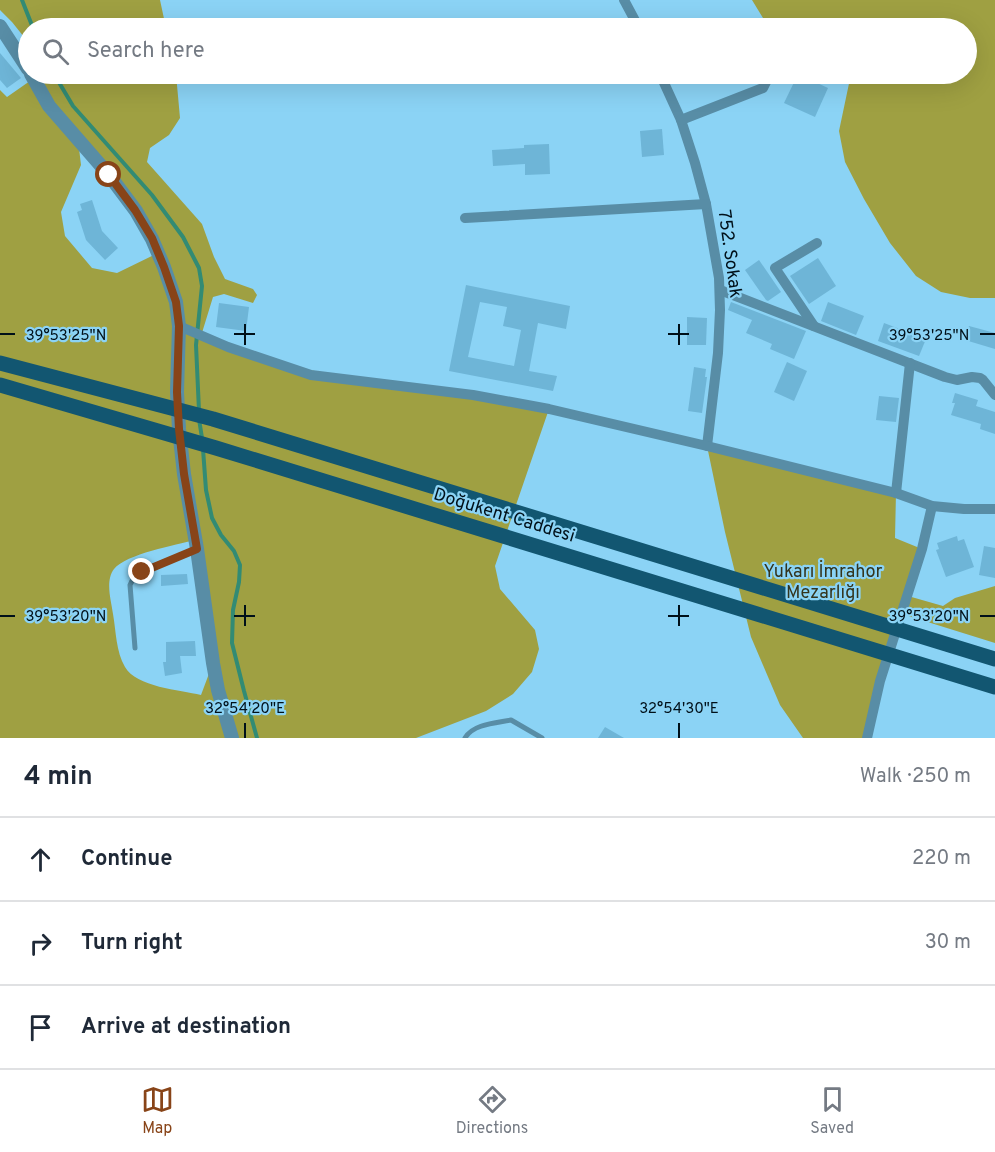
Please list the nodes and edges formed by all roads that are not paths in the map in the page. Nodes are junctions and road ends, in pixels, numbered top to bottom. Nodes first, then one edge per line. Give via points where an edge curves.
1 (624, 0) edge
2 (634, 18) edge
3 (0, 26) edge
4 (18, 54) edge
5 (37, 84) edge
6 (665, 84) edge
7 (765, 84) edge
8 (681, 120) junction
9 (706, 204) junction
10 (465, 218) dead end
11 (817, 243) dead end
12 (720, 290) junction
13 (179, 326) junction
14 (815, 328) junction
15 (0, 363) edge
16 (910, 363) junction
17 (0, 385) edge
18 (995, 395) edge
19 (707, 446) junction
20 (896, 493) junction
21 (932, 506) junction
22 (995, 509) edge
23 (197, 549) junction
24 (135, 648) dead end
25 (995, 659) edge
26 (995, 687) edge
27 (232, 738) edge
28 (465, 738) edge
29 (542, 738) edge
30 (867, 738) edge

1 - 2 street
3 - 4 street
5 - 13 street via 50,106 109,175 152,238 176,302
6 - 8 street, 752. Sokak
7 - 8 street
8 - 9 street, 752. Sokak
9 - 10 street
9 - 12 street, 752. Sokak
11 - 14 street via 775,268
12 - 14 street
12 - 19 street, 752. Sokak via 718,353
13 - 19 street via 310,375 473,395
13 - 23 street via 179,429
14 - 16 street
15 - 25 main road, Doğukent Caddesi, bridge via 213,419
16 - 18 street via 957,380 980,378
16 - 20 street
17 - 26 main road, Doğukent Caddesi, bridge
19 - 20 street
20 - 21 street
21 - 22 street
21 - 30 street
23 - 24 lane via 132,579
23 - 27 street via 213,663
28 - 29 lane via 482,726 511,720

